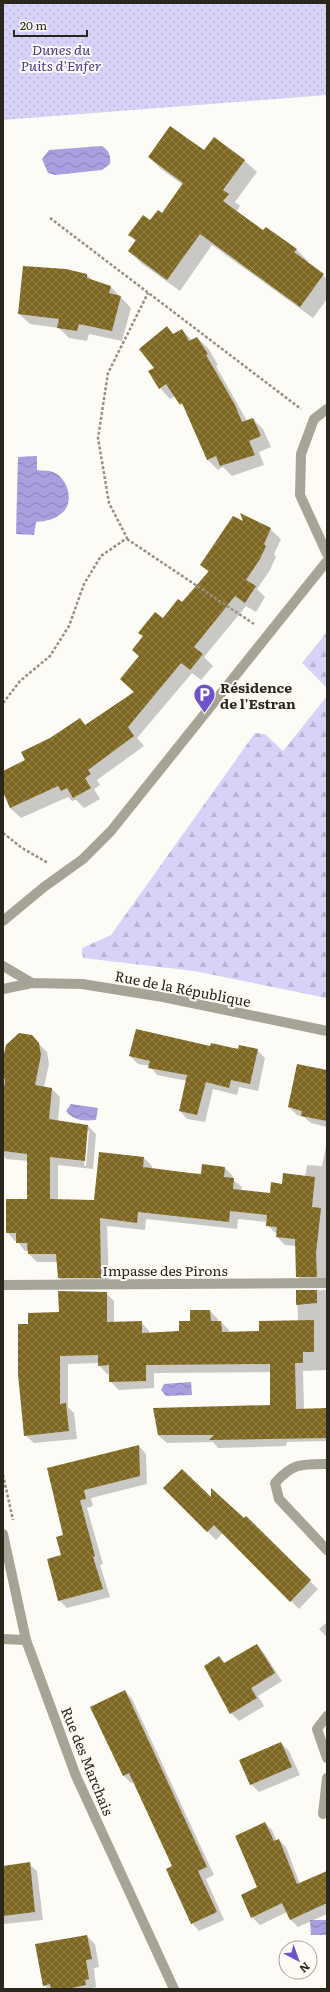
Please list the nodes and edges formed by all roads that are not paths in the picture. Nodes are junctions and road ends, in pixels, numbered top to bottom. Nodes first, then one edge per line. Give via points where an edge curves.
1 (327, 409) edge
2 (327, 554) edge
3 (327, 561) edge
4 (3, 922) edge
5 (3, 966) edge
6 (32, 983) junction
7 (3, 989) edge
8 (327, 1031) edge
9 (327, 1283) edge
10 (3, 1285) edge
11 (327, 1464) edge
12 (3, 1534) edge
13 (327, 1550) edge
14 (3, 1639) edge
15 (26, 1640) junction
16 (327, 1716) edge
17 (327, 1758) edge
18 (327, 1778) edge
19 (323, 1814) dead end
20 (174, 1989) edge

1 - 2 street via 314,419 301,454 300,495
3 - 4 street via 111,831 82,859
5 - 6 street, Rue de la République
6 - 7 street, Rue de la République
6 - 8 street, Rue de la République via 89,985
9 - 10 street, Impasse des Pirons
11 - 13 street via 303,1464 286,1471 275,1483 279,1499
12 - 15 street, Rue des Marchais
14 - 15 street
15 - 20 street, Rue des Marchais via 76,1776
16 - 17 street via 318,1729
18 - 19 street

